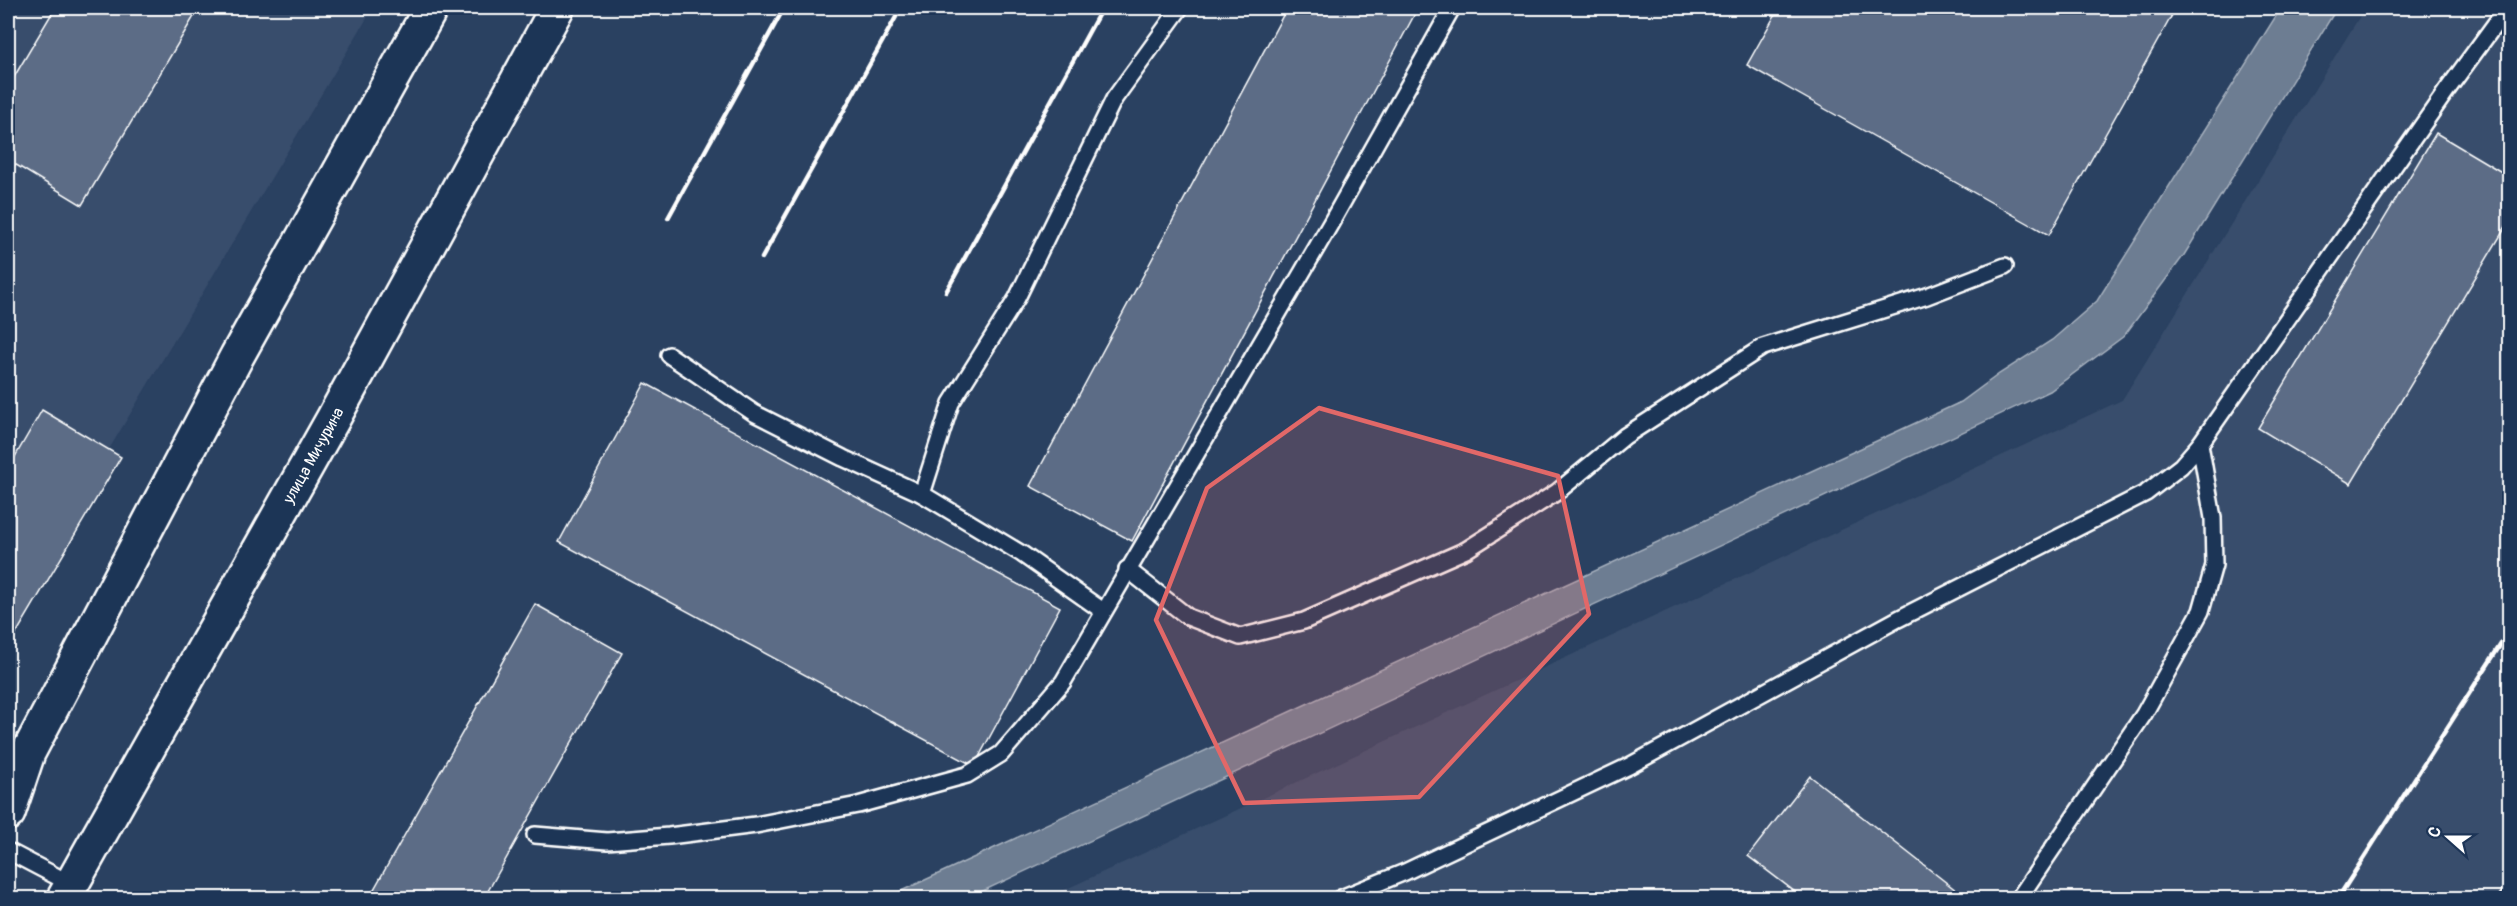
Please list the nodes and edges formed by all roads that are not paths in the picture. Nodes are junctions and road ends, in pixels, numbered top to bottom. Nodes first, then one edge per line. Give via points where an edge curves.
1 (431, 8) edge
2 (557, 8) edge
3 (1180, 8) edge
4 (1452, 8) edge
5 (2507, 8) edge
6 (2005, 266) dead end
7 (669, 355) dead end
8 (2200, 444) junction
9 (922, 494) junction
10 (1128, 569) junction
11 (1103, 611) junction
12 (8, 813) edge
13 (535, 835) dead end
14 (8, 852) edge
15 (68, 892) edge
16 (1341, 898) edge
17 (2019, 898) edge

1 - 12 main road via 237,356 34,742
2 - 15 main road, улица Мичурина
3 - 9 lane via 1114,99 1017,298 951,403
4 - 10 lane
5 - 8 lane
6 - 10 lane via 1927,296 1763,347 1625,436 1557,492 1467,550 1304,621 1240,638 1188,617
7 - 9 lane via 754,412
8 - 16 lane via 2181,466 2146,493 1898,619 1629,766 1405,872
8 - 17 lane via 2212,518 2214,565 2201,611 2144,714
9 - 11 lane via 1022,554
10 - 11 lane
11 - 13 lane via 1063,682 1000,754 967,775 858,806 756,825 607,841
14 - 15 lane

